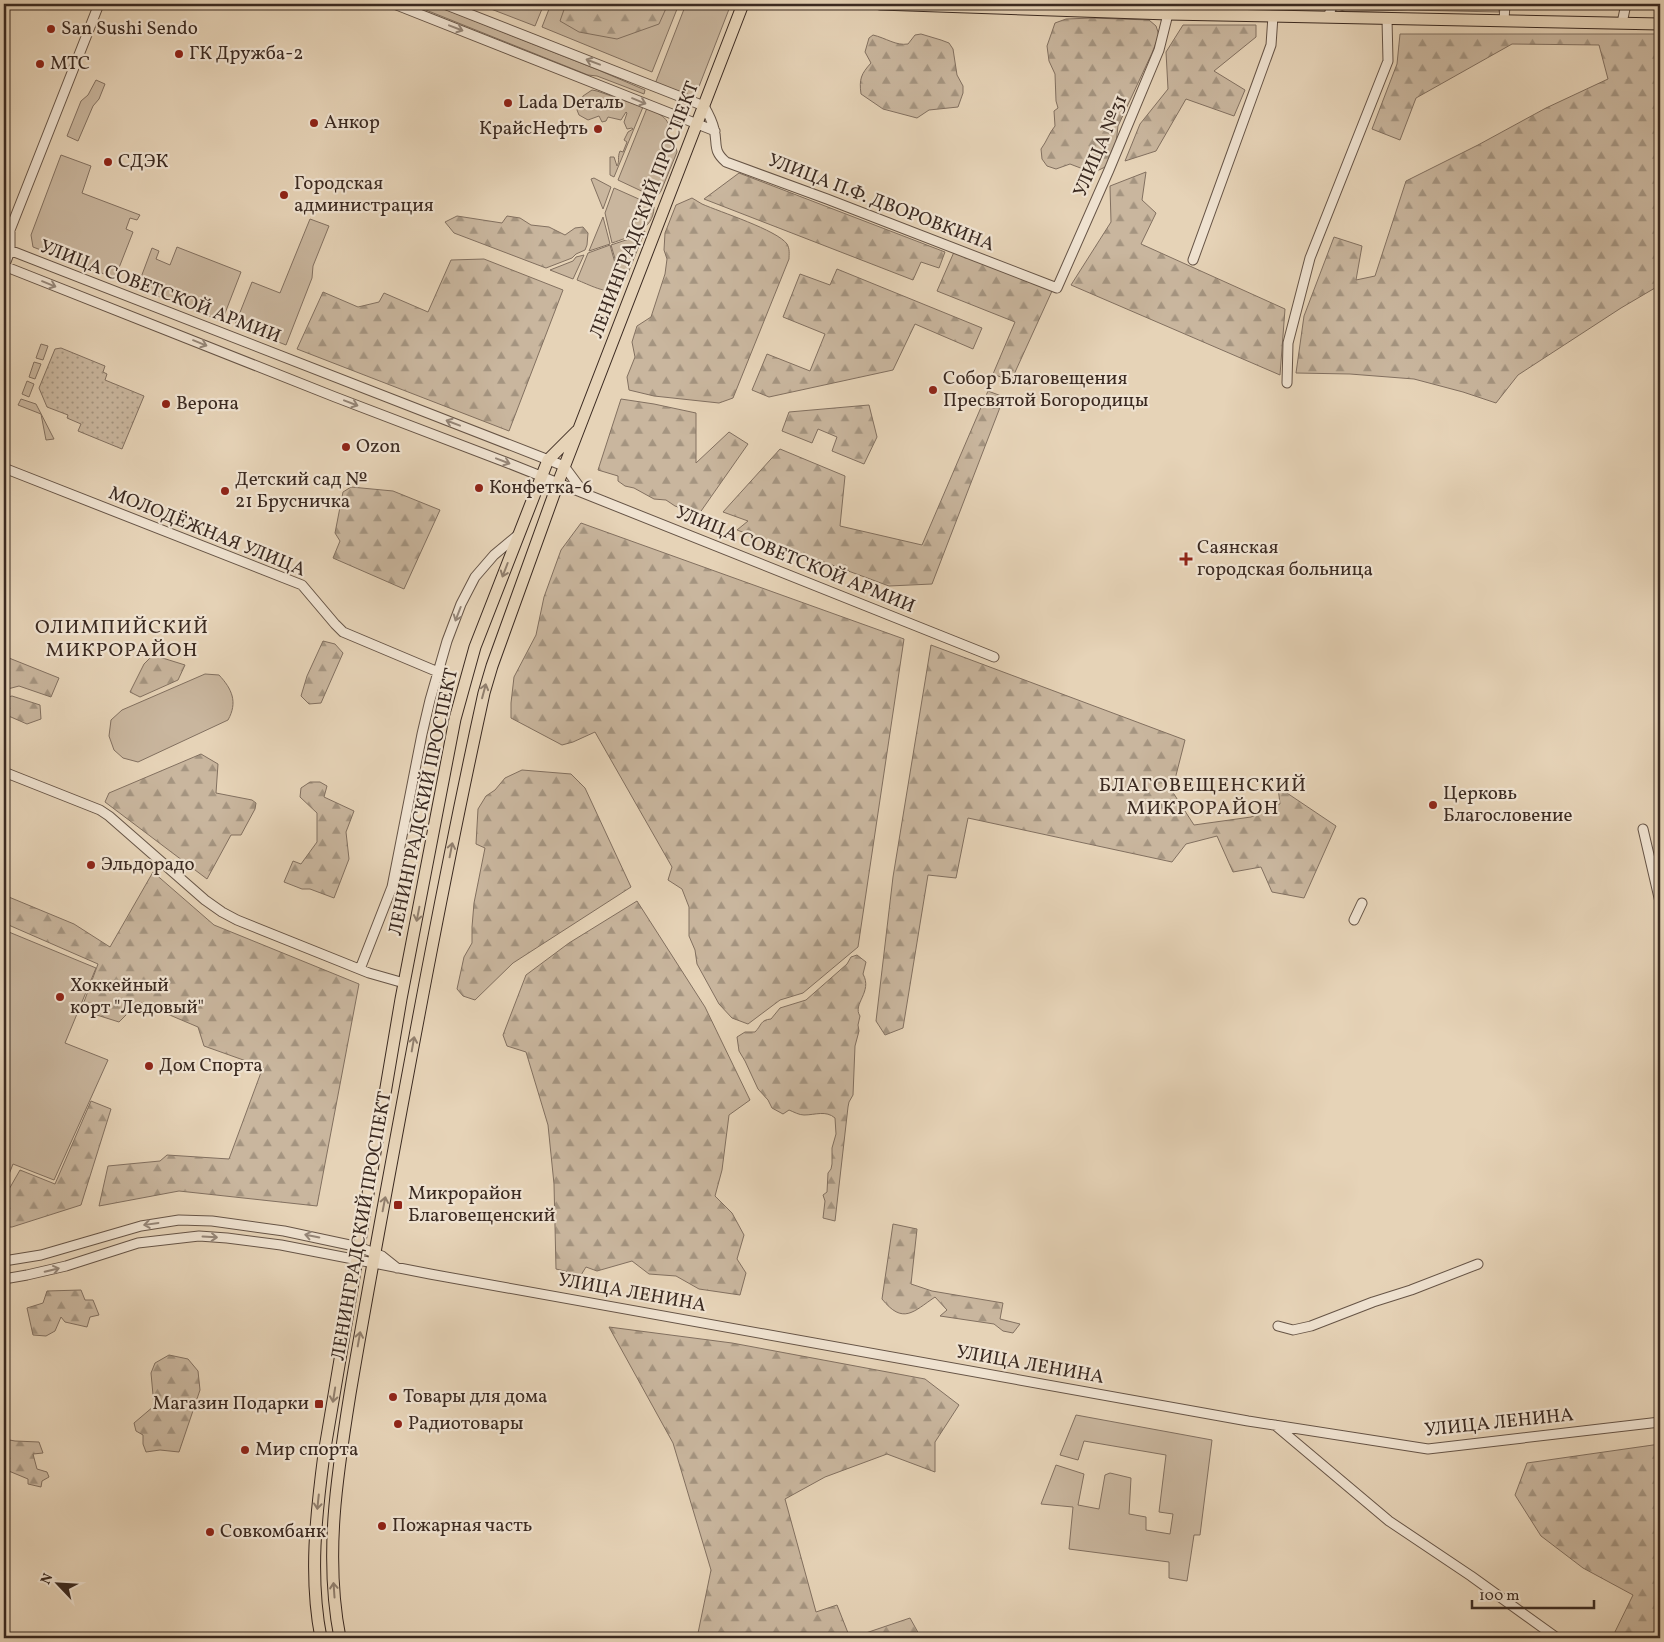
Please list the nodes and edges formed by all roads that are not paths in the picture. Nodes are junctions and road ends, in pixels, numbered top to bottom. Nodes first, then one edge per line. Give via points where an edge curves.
1 (99, 4) edge
2 (394, 4) edge
3 (444, 4) edge
4 (743, 4) edge
5 (880, 4) edge
6 (1333, 4) edge
7 (1505, 4) edge
8 (1626, 4) edge
9 (1215, 9) edge
10 (1168, 14) junction
11 (1273, 16) junction
12 (1328, 17) junction
13 (1387, 18) junction
14 (1504, 22) junction
15 (1622, 23) junction
16 (1660, 24) edge
17 (704, 106) junction
18 (696, 124) junction
19 (715, 131) junction
20 (7, 234) edge
21 (7, 250) edge
22 (1193, 260) dead end
23 (4, 266) edge
24 (1057, 288) joint
25 (304, 365) junction
26 (297, 382) junction
27 (1287, 383) dead end
28 (579, 428) junction
29 (548, 460) junction
30 (564, 466) junction
31 (4, 468) edge
32 (541, 476) junction
33 (558, 483) junction
34 (584, 494) junction
35 (518, 535) junction
36 (994, 657) dead end
37 (438, 672) junction
38 (4, 772) edge
39 (1642, 829) dead end
40 (1660, 902) edge
41 (1362, 903) dead end
42 (1354, 920) dead end
43 (360, 969) junction
44 (404, 983) junction
45 (402, 998) junction
46 (421, 1002) junction
47 (134, 1228) junction
48 (138, 1243) junction
49 (359, 1247) junction
50 (374, 1258) junction
51 (357, 1260) junction
52 (4, 1261) edge
53 (1478, 1264) dead end
54 (4, 1279) edge
55 (1278, 1326) dead end
56 (1660, 1422) edge
57 (1275, 1425) junction
58 (324, 1454) junction
59 (340, 1456) junction
60 (321, 1638) edge
61 (340, 1638) edge
62 (1557, 1638) edge

1 - 20 street
2 -> 18 street
17 -> 3 street
4 - 17 main road, ЛЕНИНГРАДСКИЙ ПРОСПЕКТ
5 - 10 main road
6 - 12 street
7 - 14 street
8 - 15 street
9 - 10 main road
9 - 11 main road
10 - 24 street, УЛИЦА №31 via 1159,50
11 - 12 main road
11 - 22 street via 1271,45
12 - 13 main road
13 - 14 main road
13 - 27 street via 1388,61 1310,258 1288,343
14 - 15 main road
15 - 16 main road
17 - 18 main road, ЛЕНИНГРАДСКИЙ ПРОСПЕКТ
17 - 19 street, УЛИЦА П.Ф. ДВОРОВКИНА
18 - 19 street
18 - 28 main road, ЛЕНИНГРАДСКИЙ ПРОСПЕКТ
19 - 24 street, УЛИЦА П.Ф. ДВОРОВКИНА via 715,147 726,162
20 - 21 street
21 - 23 street
21 - 25 street, УЛИЦА СОВЕТСКОЙ АРМИИ
23 -> 26 street, УЛИЦА СОВЕТСКОЙ АРМИИ
25 - 26 street
29 -> 25 street, УЛИЦА СОВЕТСКОЙ АРМИИ
26 -> 32 street, УЛИЦА СОВЕТСКОЙ АРМИИ
28 - 29 main road, ЛЕНИНГРАДСКИЙ ПРОСПЕКТ
28 - 30 main road, ЛЕНИНГРАДСКИЙ ПРОСПЕКТ
29 - 30 street, УЛИЦА СОВЕТСКОЙ АРМИИ
29 - 32 main road, ЛЕНИНГРАДСКИЙ ПРОСПЕКТ
30 - 33 main road, ЛЕНИНГРАДСКИЙ ПРОСПЕКТ
30 - 34 street
31 - 37 street, МОЛОДЁЖНАЯ УЛИЦА via 302,585 343,632
32 - 33 street, УЛИЦА СОВЕТСКОЙ АРМИИ
32 - 35 main road, ЛЕНИНГРАДСКИЙ ПРОСПЕКТ
33 - 34 street, УЛИЦА СОВЕТСКОЙ АРМИИ
46 -> 33 main road, ЛЕНИНГРАДСКИЙ ПРОСПЕКТ via 484,693
34 - 36 street, УЛИЦА СОВЕТСКОЙ АРМИИ
35 -> 37 street via 494,554 475,577 461,604
35 -> 44 main road, ЛЕНИНГРАДСКИЙ ПРОСПЕКТ via 475,647 455,719
37 - 43 street via 422,734 392,887
38 - 43 street via 105,813 222,912
39 - 40 street
41 - 42 street
43 - 44 street
44 - 45 main road, ЛЕНИНГРАДСКИЙ ПРОСПЕКТ
45 - 46 main road
45 - 49 main road, ЛЕНИНГРАДСКИЙ ПРОСПЕКТ
50 -> 46 main road, ЛЕНИНГРАДСКИЙ ПРОСПЕКТ
47 - 48 street
49 -> 47 street, УЛИЦА ЛЕНИНА via 284,1231 212,1221 179,1220
47 - 52 street, УЛИЦА ЛЕНИНА via 40,1255
48 -> 51 street, УЛИЦА ЛЕНИНА via 199,1236 227,1238
54 -> 48 street, УЛИЦА ЛЕНИНА via 66,1266
49 - 50 street, УЛИЦА ЛЕНИНА
49 - 51 main road, ЛЕНИНГРАДСКИЙ ПРОСПЕКТ
50 - 51 street, УЛИЦА ЛЕНИНА
50 - 57 street, УЛИЦА ЛЕНИНА via 397,1268
59 -> 50 main road, ЛЕНИНГРАДСКИЙ ПРОСПЕКТ
51 -> 58 main road, ЛЕНИНГРАДСКИЙ ПРОСПЕКТ
53 - 55 street via 1310,1326 1293,1330
56 - 57 street, УЛИЦА ЛЕНИНА via 1428,1450
57 - 62 street via 1389,1522
58 - 59 main road
58 -> 60 main road, ЛЕНИНГРАДСКИЙ ПРОСПЕКТ via 314,1562
61 -> 59 main road, ЛЕНИНГРАДСКИЙ ПРОСПЕКТ via 334,1599 332,1545

